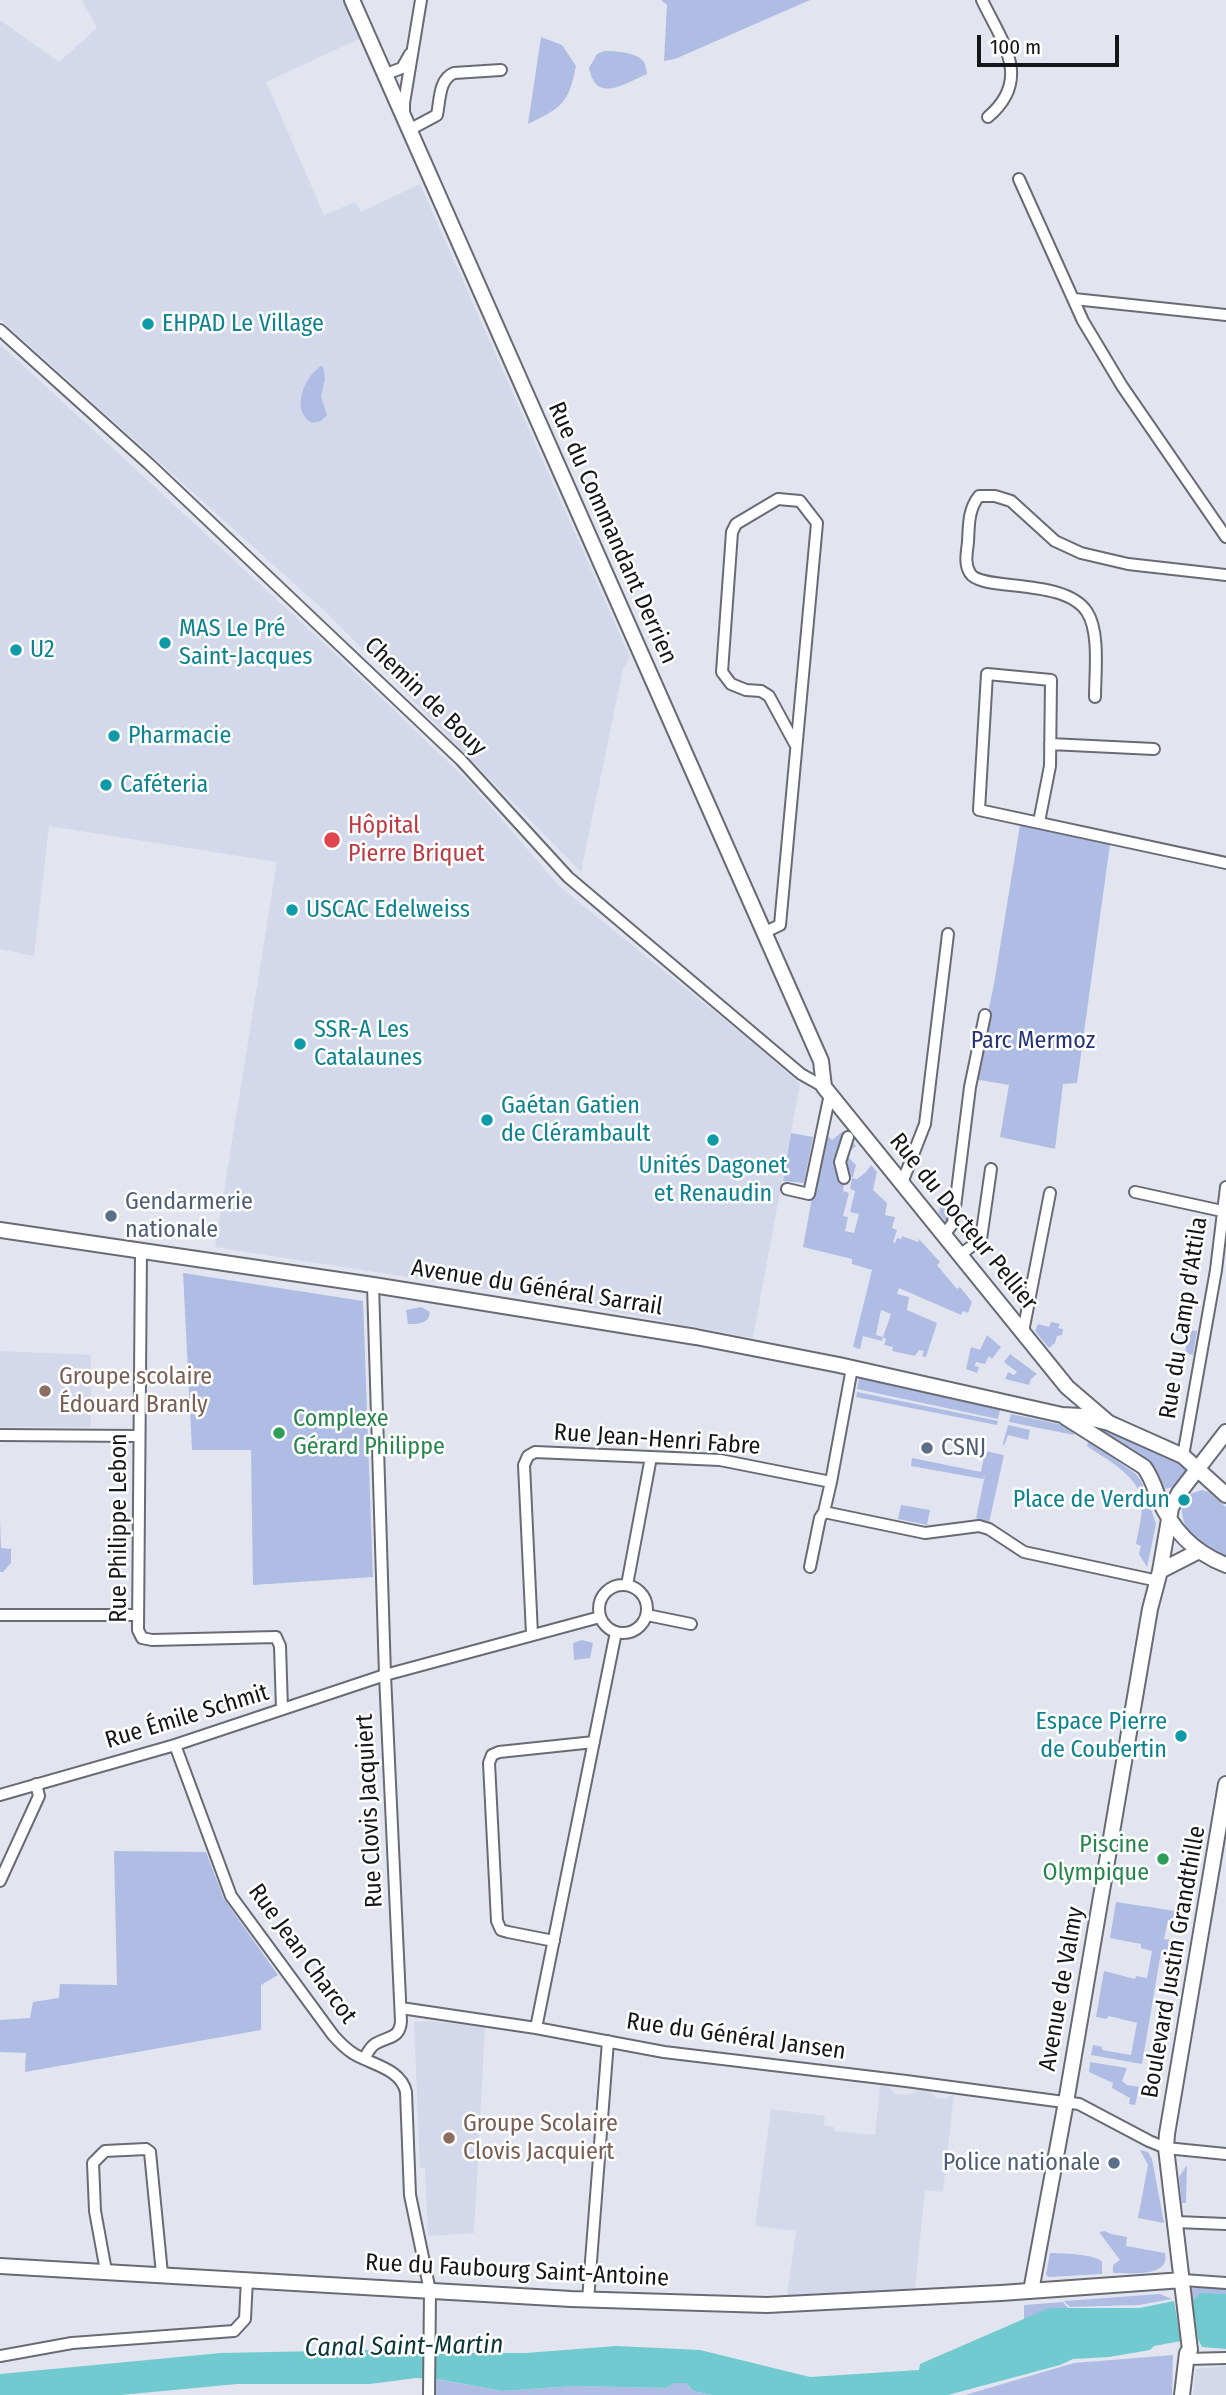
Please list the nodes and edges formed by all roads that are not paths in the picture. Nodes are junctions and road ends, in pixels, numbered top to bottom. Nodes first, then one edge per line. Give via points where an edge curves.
1 (352, 0) edge
2 (421, 0) edge
3 (982, 0) edge
4 (413, 45) junction
5 (501, 70) dead end
6 (386, 74) junction
7 (988, 117) dead end
8 (407, 124) junction
9 (1019, 179) dead end
10 (1074, 299) junction
11 (1226, 315) edge
12 (0, 330) edge
13 (1226, 537) edge
14 (1226, 575) edge
15 (1095, 697) dead end
16 (796, 744) junction
17 (1051, 744) junction
18 (1154, 749) dead end
19 (1039, 822) junction
20 (1226, 863) edge
21 (763, 933) junction
22 (948, 934) dead end
23 (985, 1015) dead end
24 (827, 1090) junction
25 (848, 1137) dead end
26 (991, 1169) dead end
27 (844, 1178) dead end
28 (902, 1183) junction
29 (1226, 1187) edge
30 (787, 1189) dead end
31 (1135, 1192) dead end
32 (1050, 1193) dead end
33 (1222, 1211) junction
34 (0, 1230) edge
35 (944, 1235) junction
36 (141, 1251) junction
37 (960, 1255) junction
38 (1221, 1270) edge
39 (373, 1285) junction
40 (1023, 1332) junction
41 (852, 1368) junction
42 (1067, 1387) junction
43 (1085, 1421) junction
44 (1109, 1423) junction
45 (1226, 1432) edge
46 (0, 1434) edge
47 (139, 1436) junction
48 (1183, 1456) junction
49 (651, 1457) junction
50 (1199, 1468) junction
51 (831, 1482) junction
52 (1226, 1495) edge
53 (824, 1512) junction
54 (1169, 1517) junction
55 (1199, 1552) junction
56 (1226, 1565) edge
57 (810, 1567) dead end
58 (1159, 1576) junction
59 (627, 1585) junction
60 (0, 1615) edge
61 (138, 1615) junction
62 (646, 1615) junction
63 (600, 1617) junction
64 (691, 1624) dead end
65 (616, 1632) junction
66 (532, 1634) junction
67 (385, 1675) junction
68 (282, 1709) junction
69 (594, 1742) junction
70 (176, 1745) junction
71 (36, 1784) junction
72 (1226, 1784) edge
73 (0, 1795) edge
74 (1222, 1838) edge
75 (0, 1881) edge
76 (554, 1941) junction
77 (401, 2008) junction
78 (536, 2028) junction
79 (608, 2041) junction
80 (364, 2059) junction
81 (1066, 2102) junction
82 (1166, 2148) junction
83 (1226, 2154) edge
84 (1176, 2222) junction
85 (1226, 2224) edge
86 (0, 2266) edge
87 (106, 2272) junction
88 (162, 2274) junction
89 (247, 2279) junction
90 (1226, 2283) edge
91 (1184, 2285) junction
92 (430, 2291) junction
93 (1031, 2291) junction
94 (588, 2300) junction
95 (1188, 2355) junction
96 (0, 2356) edge
97 (1226, 2358) edge
98 (429, 2389) edge
99 (1182, 2395) edge

1 - 6 main road, Rue du Commandant Derrien
2 - 4 street
3 - 7 street via 1012,61 1013,75 1009,92
4 - 6 street via 404,65
4 - 8 street via 404,103
5 - 8 street via 448,76 437,115
6 - 8 main road, Rue du Commandant Derrien
8 - 21 main road, Rue du Commandant Derrien
9 - 10 street
10 - 11 street
10 - 13 street via 1122,386
12 - 24 street, Chemin de Bouy via 149,464 461,760 568,877 801,1074
14 - 15 street via 1128,564 1081,553 1055,541 1011,501 979,496 971,506 966,564 971,576 980,582 1036,587 1078,602 1094,627
16 - 16 street via 817,523 800,501 778,499 736,524 732,532 722,671 731,684 769,696
16 - 21 street via 780,925
17 - 18 street
17 - 19 street
17 - 19 street via 1051,680 987,674 979,810
19 - 20 street
21 - 24 main road, Rue du Commandant Derrien via 821,1060
22 - 28 street via 925,1124
23 - 35 street via 970,1087 953,1223
24 - 28 main road, Rue du Docteur Pellier
24 - 30 street via 808,1194
25 - 27 street via 840,1162
26 - 37 street via 981,1239
28 - 35 main road, Rue du Docteur Pellier
29 - 33 street, Rue du Camp d'Attila
31 - 33 street
32 - 40 street
33 - 38 street, Rue du Camp d'Attila
34 - 36 main road, Avenue du Général Sarrail
35 - 37 main road, Rue du Docteur Pellier
36 - 39 main road, Avenue du Général Sarrail
36 - 47 street, Rue Philippe Lebon
37 - 40 main road, Rue du Docteur Pellier
38 - 48 street, Rue du Camp d'Attila
39 - 41 main road, Avenue du Général Sarrail
39 - 67 street, Rue Clovis Jacquiert
40 - 42 main road, Rue du Docteur Pellier
41 - 43 main road, Avenue du Général Sarrail
41 - 51 street
42 - 43 main road, Rue du Docteur Pellier
42 - 44 main road, Rue du Docteur Pellier
43 - 44 main road
43 - 54 main road via 1149,1474
44 - 48 main road
45 - 50 main road
46 - 47 street
47 - 61 street, Rue Philippe Lebon
48 - 50 main road
49 - 51 street, Rue Jean-Henri Fabre via 720,1460
49 - 59 street
49 - 66 street, Rue Jean-Henri Fabre via 535,1452 528,1456 524,1465
50 - 52 main road
50 - 54 main road via 1175,1499
51 - 53 street
53 - 57 street
53 - 58 street via 925,1534 979,1526 1024,1552
54 - 55 main road
54 - 58 main road, Avenue de Valmy
55 - 56 main road
55 - 58 main road
58 - 81 main road, Avenue de Valmy
59 - 62 street via 643,1596
59 - 63 street via 605,1594
60 - 61 street
61 - 68 street, Rue Philippe Lebon via 142,1638 152,1640 275,1637 280,1646
62 - 64 street
62 - 65 street via 632,1632
63 - 65 street
63 - 66 street
65 - 69 street
66 - 67 street
67 - 68 street, Rue Émile Schmit
67 - 77 street, Rue Clovis Jacquiert
68 - 70 street, Rue Émile Schmit
69 - 76 street
69 - 76 street via 499,1752 489,1763 497,1921 508,1933
70 - 71 street, Rue Émile Schmit
70 - 80 street, Rue Jean Charcot via 231,1896 333,2035
71 - 73 street, Rue Émile Schmit
71 - 75 street via 39,1796
72 - 74 main road, Boulevard Justin Grandthille
74 - 82 main road, Boulevard Justin Grandthille
76 - 78 street
77 - 78 street, Rue du Général Jansen
77 - 80 street, Rue Clovis Jacquiert via 401,2029 396,2036 376,2044
78 - 79 street, Rue du Général Jansen
79 - 81 street, Rue du Général Jansen via 664,2052
79 - 94 street
80 - 92 street via 398,2076 407,2092 410,2195
81 - 82 street, Rue du Général Jansen via 1079,2104
81 - 93 main road, Avenue de Valmy
82 - 83 street, Rue du Général Jansen
82 - 84 main road, Boulevard Justin Grandthille
84 - 85 street
84 - 91 main road, Boulevard Justin Grandthille
86 - 87 main road, Rue du Faubourg Saint-Antoine
87 - 88 main road, Rue du Faubourg Saint-Antoine
87 - 88 street via 95,2211 93,2163 105,2151 146,2149 150,2152
88 - 89 main road, Rue du Faubourg Saint-Antoine
89 - 92 main road, Rue du Faubourg Saint-Antoine
89 - 96 street via 245,2319 234,2331 72,2343
90 - 91 street
91 - 93 main road, Rue du Faubourg Saint-Antoine
91 - 95 main road, Boulevard Justin Grandthille
92 - 94 main road, Rue du Faubourg Saint-Antoine
92 - 98 street
93 - 94 main road, Rue du Faubourg Saint-Antoine via 767,2305
95 - 97 street
95 - 99 main road, Boulevard Justin Grandthille

